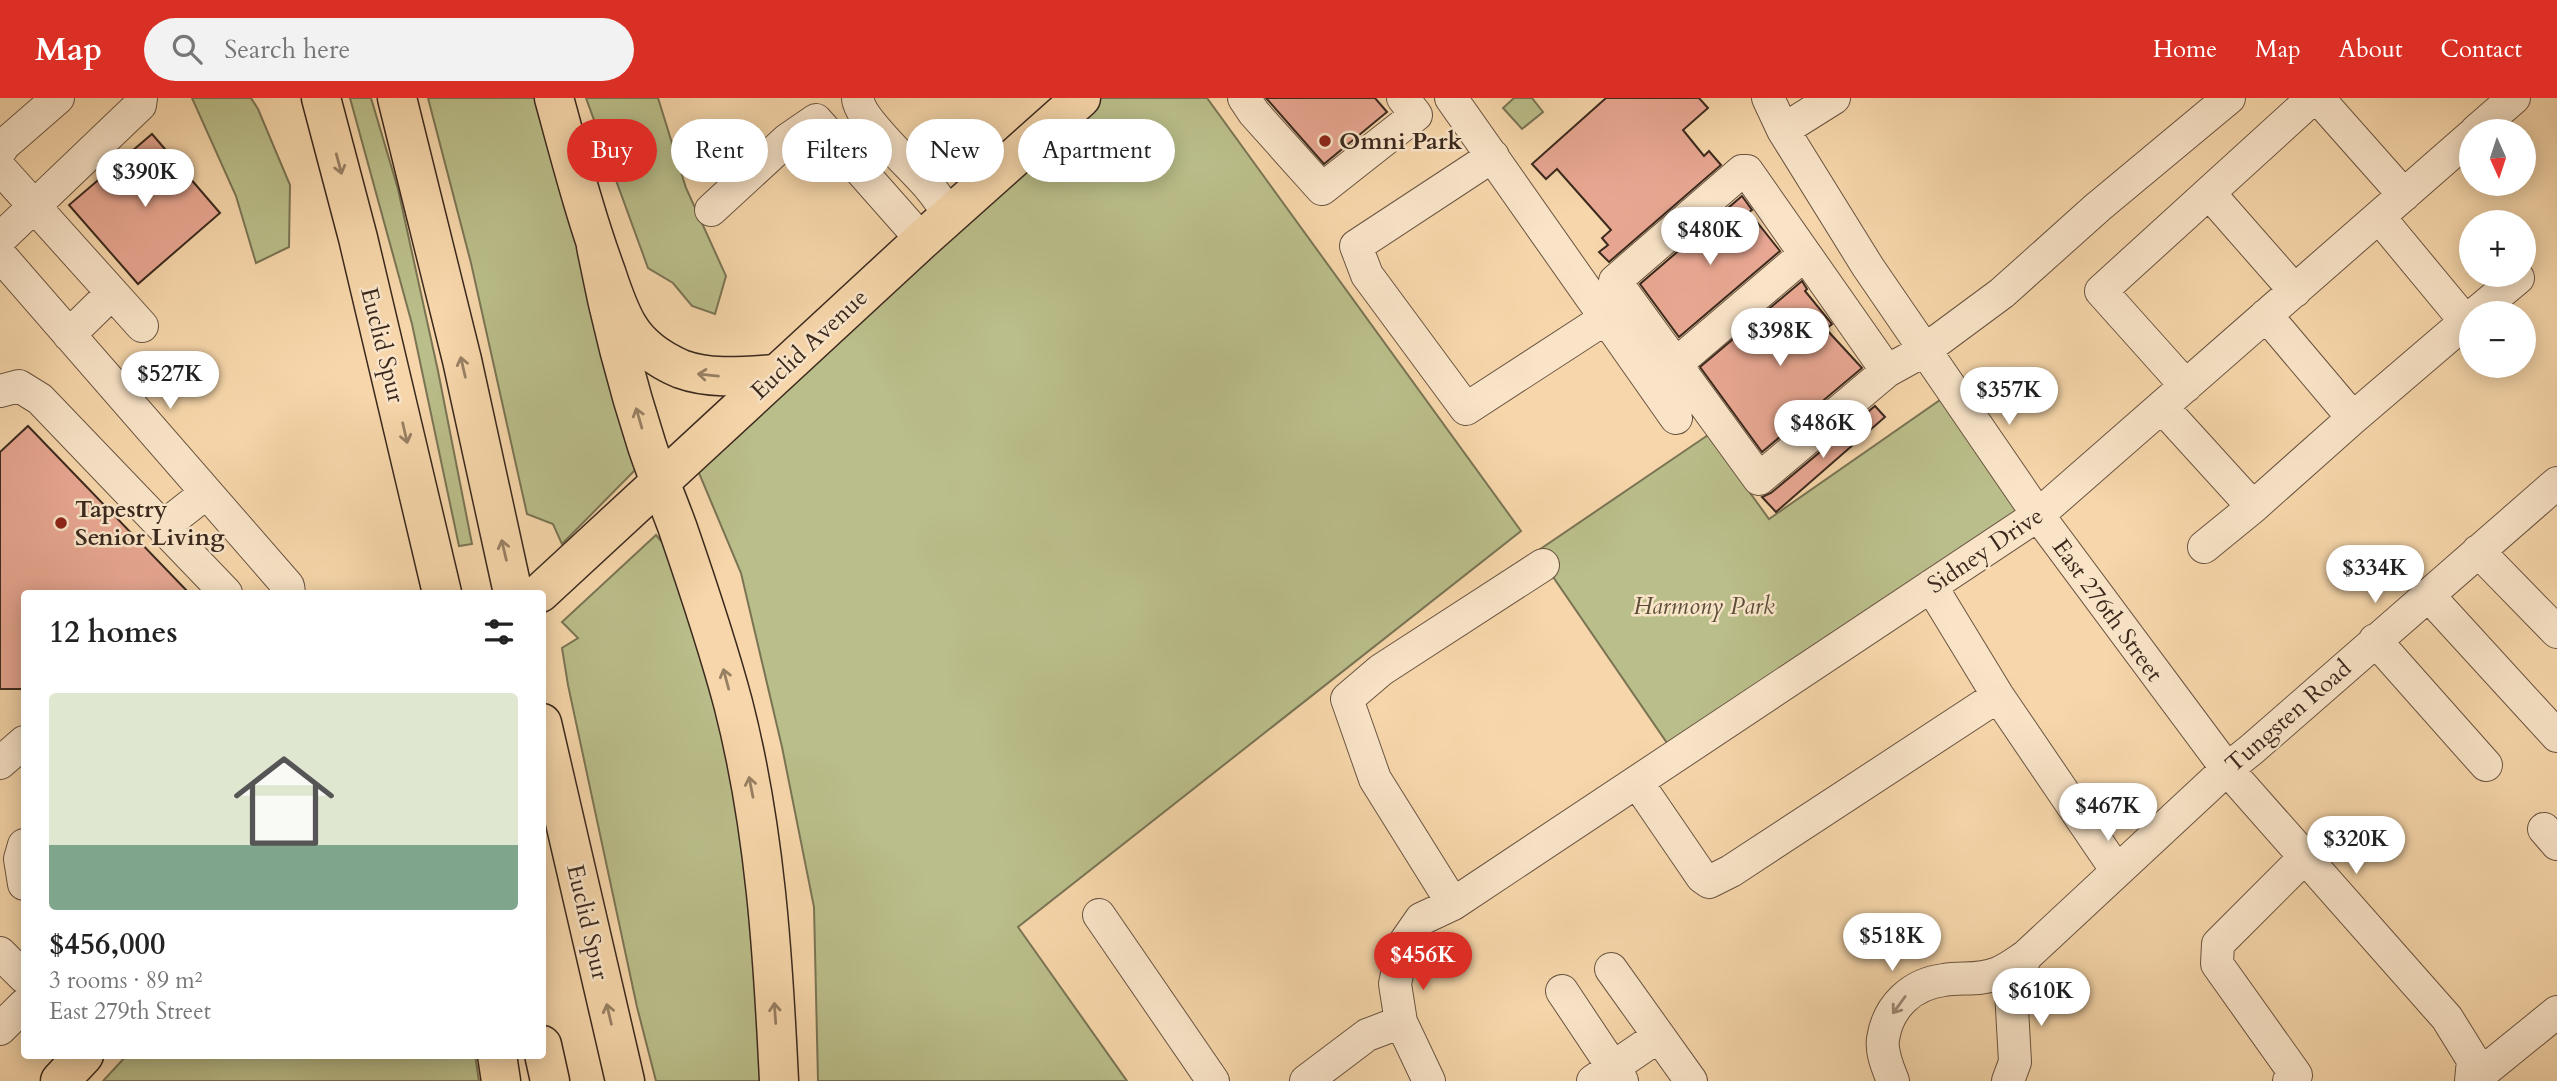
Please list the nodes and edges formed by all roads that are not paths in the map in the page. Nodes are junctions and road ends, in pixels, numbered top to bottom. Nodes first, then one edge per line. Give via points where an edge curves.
1 (58, 98) edge
2 (141, 98) edge
3 (321, 98) edge
4 (397, 98) edge
5 (554, 98) edge
6 (858, 98) edge
7 (1244, 98) edge
8 (1403, 98) edge
9 (1451, 98) edge
10 (1768, 98) edge
11 (1834, 98) edge
12 (2230, 98) edge
13 (2316, 98) edge
14 (2511, 99) edge
15 (1068, 102) edge
16 (2489, 119) edge
17 (1783, 131) junction
18 (2459, 147) edge
19 (0, 151) edge
20 (1493, 156) junction
21 (0, 168) edge
22 (2209, 193) junction
23 (2404, 195) junction
24 (34, 206) junction
25 (711, 210) dead end
26 (950, 215) junction
27 (2379, 217) junction
28 (0, 239) edge
29 (922, 240) junction
30 (596, 246) junction
31 (1805, 254) junction
32 (0, 255) edge
33 (2507, 287) edge
34 (2295, 291) junction
35 (111, 293) junction
36 (2491, 301) edge
37 (2459, 305) edge
38 (2266, 315) junction
39 (1606, 318) junction
40 (142, 326) dead end
41 (2459, 328) edge
42 (69, 335) junction
43 (1925, 350) junction
44 (1676, 364) junction
45 (1887, 371) junction
46 (776, 374) junction
47 (2186, 386) junction
48 (0, 391) edge
49 (2162, 407) junction
50 (1676, 418) dead end
51 (2353, 418) junction
52 (660, 483) junction
53 (2557, 483) edge
54 (206, 493) junction
55 (2253, 507) junction
56 (2038, 515) junction
57 (163, 527) junction
58 (2204, 547) dead end
59 (2478, 551) junction
60 (1543, 565) dead end
61 (438, 583) edge
62 (1931, 586) junction
63 (223, 590) edge
64 (289, 590) edge
65 (512, 590) edge
66 (543, 590) edge
67 (2428, 595) junction
68 (2557, 632) edge
69 (2375, 640) junction
70 (1998, 696) junction
71 (546, 736) edge
72 (2557, 736) edge
73 (21, 745) edge
74 (0, 763) edge
75 (2486, 765) dead end
76 (2227, 769) junction
77 (1637, 782) junction
78 (2305, 857) junction
79 (2117, 871) junction
80 (1453, 904) junction
81 (1099, 915) dead end
82 (0, 953) edge
83 (2026, 956) junction
84 (1611, 969) dead end
85 (21, 974) edge
86 (1563, 991) dead end
87 (21, 1008) edge
88 (2557, 1012) edge
89 (1401, 1022) junction
90 (0, 1029) edge
91 (1659, 1036) junction
92 (80, 1059) edge
93 (498, 1059) edge
94 (545, 1059) edge
95 (1609, 1077) edge
96 (60, 1081) edge
97 (501, 1081) edge
98 (550, 1081) edge
99 (625, 1081) edge
100 (779, 1081) edge
101 (1213, 1081) edge
102 (1306, 1081) edge
103 (1429, 1081) edge
104 (1691, 1081) edge
105 (1893, 1081) edge
106 (2008, 1081) edge
107 (2289, 1081) edge
108 (2471, 1081) edge

1 - 19 street
2 - 24 street via 140,104
3 -> 61 main road, Euclid Spur
65 -> 4 main road
5 - 30 main road
6 - 26 street via 858,106 870,122
7 - 8 street via 1322,189 1416,115
9 - 20 street
10 - 17 street, East 276th Street
11 - 17 street
12 - 43 street via 2002,293
13 - 22 street
13 - 23 street
14 - 16 street
15 - 26 main road, Euclid Avenue
17 - 43 street, East 276th Street
18 - 23 street, Sidney Drive
20 - 39 street
20 - 39 street via 1356,246 1367,275 1466,409
21 - 24 street
22 - 34 street
22 - 47 street via 2101,291
23 - 27 street, Sidney Drive
24 - 28 street
24 - 35 street
25 - 29 street via 787,140 816,120
26 - 29 main road, Euclid Avenue
27 - 34 street, Sidney Drive
27 - 37 street
29 - 46 main road, Euclid Avenue
46 -> 30 main road via 696,373 654,354 628,326
52 -> 30 main road via 609,312
31 - 44 street
31 - 44 street via 1742,171 1615,281
31 - 45 street
32 - 42 street
33 - 36 street
34 - 38 street, Sidney Drive
35 - 40 street
35 - 42 street
38 - 47 street, Sidney Drive
38 - 51 street
39 - 50 street
41 - 51 street
42 - 54 street
43 - 45 street
43 - 56 street, East 276th Street
44 - 45 street via 1759,479
46 - 52 main road, Euclid Avenue
47 - 49 street, Sidney Drive
48 - 57 street via 19,386 40,399
49 - 55 street
49 - 56 street, Sidney Drive
51 - 55 street
52 - 66 main road, Euclid Avenue
100 -> 52 main road via 762,854 743,745 721,660
53 - 59 street, Tungsten Road
54 - 57 street
54 - 64 street
55 - 58 street
56 - 62 street, Sidney Drive
56 - 76 street, East 276th Street
57 - 63 street
59 - 67 street, Tungsten Road
59 - 68 street
60 - 80 street via 1381,670 1347,699 1375,779
62 - 70 street
62 - 77 street, Sidney Drive
67 - 69 street, Tungsten Road
67 - 72 street
69 - 75 street
69 - 76 street, Tungsten Road
70 - 77 street via 1709,882
70 - 79 street
99 -> 71 main road, Euclid Spur
73 - 74 street
76 - 78 street, East 276th Street
76 - 79 street, Tungsten Road
77 - 80 street, Sidney Drive
78 - 107 street via 2218,944 2217,964 2295,1075
78 - 108 street, East 276th Street via 2447,1018 2473,1060
79 - 83 street, Tungsten Road
80 - 89 street, Sidney Drive via 1421,919 1403,945 1395,984
81 - 101 street
82 - 85 street
83 -> 105 street, Tungsten Road via 1998,974 1945,979 1901,998 1883,1041
83 - 106 street, Tungsten Road via 2011,991 2015,1062
84 - 91 street
86 - 95 street
87 - 90 street
88 - 108 street
89 - 102 street via 1367,1035
89 - 103 street, Sidney Drive
91 - 95 street
91 - 104 street
92 - 96 main road
93 - 97 main road
94 - 98 main road

